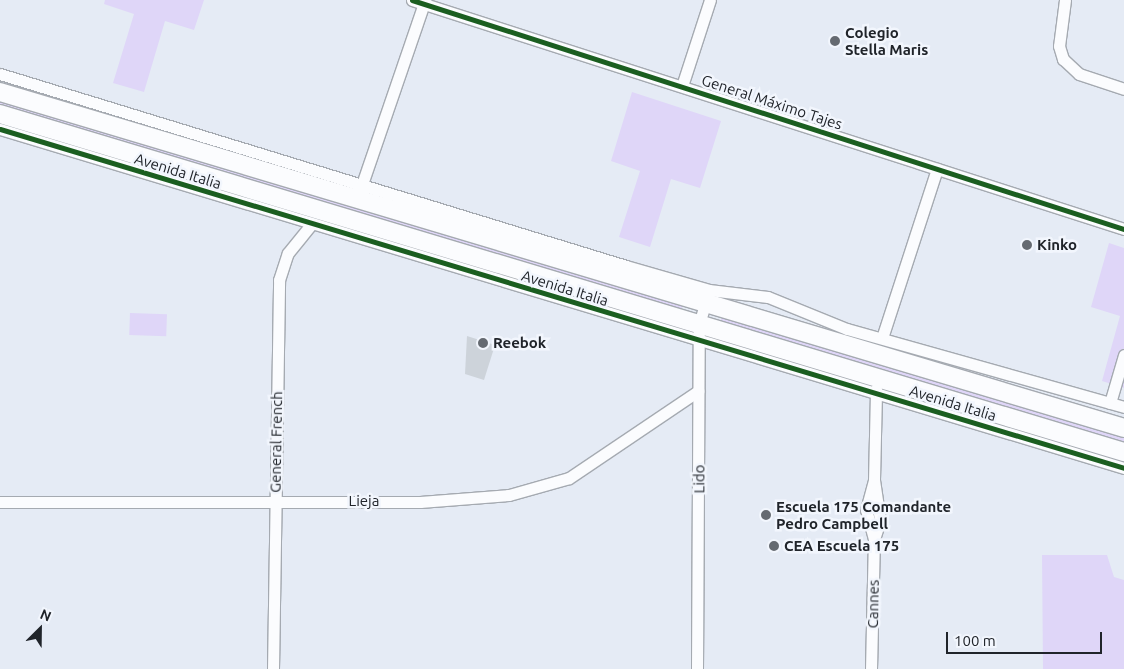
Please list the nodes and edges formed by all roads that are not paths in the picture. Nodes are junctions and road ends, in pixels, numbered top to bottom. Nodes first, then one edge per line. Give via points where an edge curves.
1 (412, 0) edge
2 (710, 0) edge
3 (1065, 0) edge
4 (424, 2) edge
5 (0, 74) edge
6 (682, 86) junction
7 (1124, 89) edge
8 (0, 92) edge
9 (0, 114) edge
10 (0, 129) edge
11 (937, 169) junction
12 (359, 194) junction
13 (311, 225) junction
14 (1124, 230) edge
15 (706, 298) junction
16 (699, 333) junction
17 (882, 338) junction
18 (1124, 355) edge
19 (878, 378) junction
20 (698, 391) junction
21 (875, 395) junction
22 (1110, 403) junction
23 (1124, 407) edge
24 (1124, 428) edge
25 (1124, 452) edge
26 (1124, 468) edge
27 (0, 502) edge
28 (274, 502) junction
29 (273, 669) edge
30 (698, 669) edge
31 (872, 669) edge

1 - 4 street, General Máximo Tajes
2 - 6 street
3 - 7 street via 1059,46 1071,69
4 - 6 street, General Máximo Tajes
4 - 12 street
5 - 12 street, Avenida Italia
6 - 11 street, General Máximo Tajes
8 - 12 main road, Avenida Italia
9 - 16 main road, Avenida Italia
10 - 13 street, Avenida Italia
11 - 14 street, General Máximo Tajes
11 - 17 street
12 - 15 main road, Avenida Italia
13 - 16 street, Avenida Italia
13 - 28 street, General French via 288,253 278,280
15 - 16 street, Lido
15 - 17 street, Avenida Italia via 768,297
15 - 24 main road, Avenida Italia
16 - 19 main road, Avenida Italia
16 - 20 street, Lido
16 - 21 street, Avenida Italia
17 - 22 street, Avenida Italia
18 - 22 street
19 - 21 street, Cannes
19 - 25 main road, Avenida Italia
20 - 28 street, Lieja via 605,458 535,490 449,501
20 - 30 street, Lido
21 - 26 street, Avenida Italia
21 - 31 street, Cannes via 874,480 866,510 874,539
22 - 23 street, Avenida Italia
27 - 28 street, Lieja
28 - 29 street, General French

